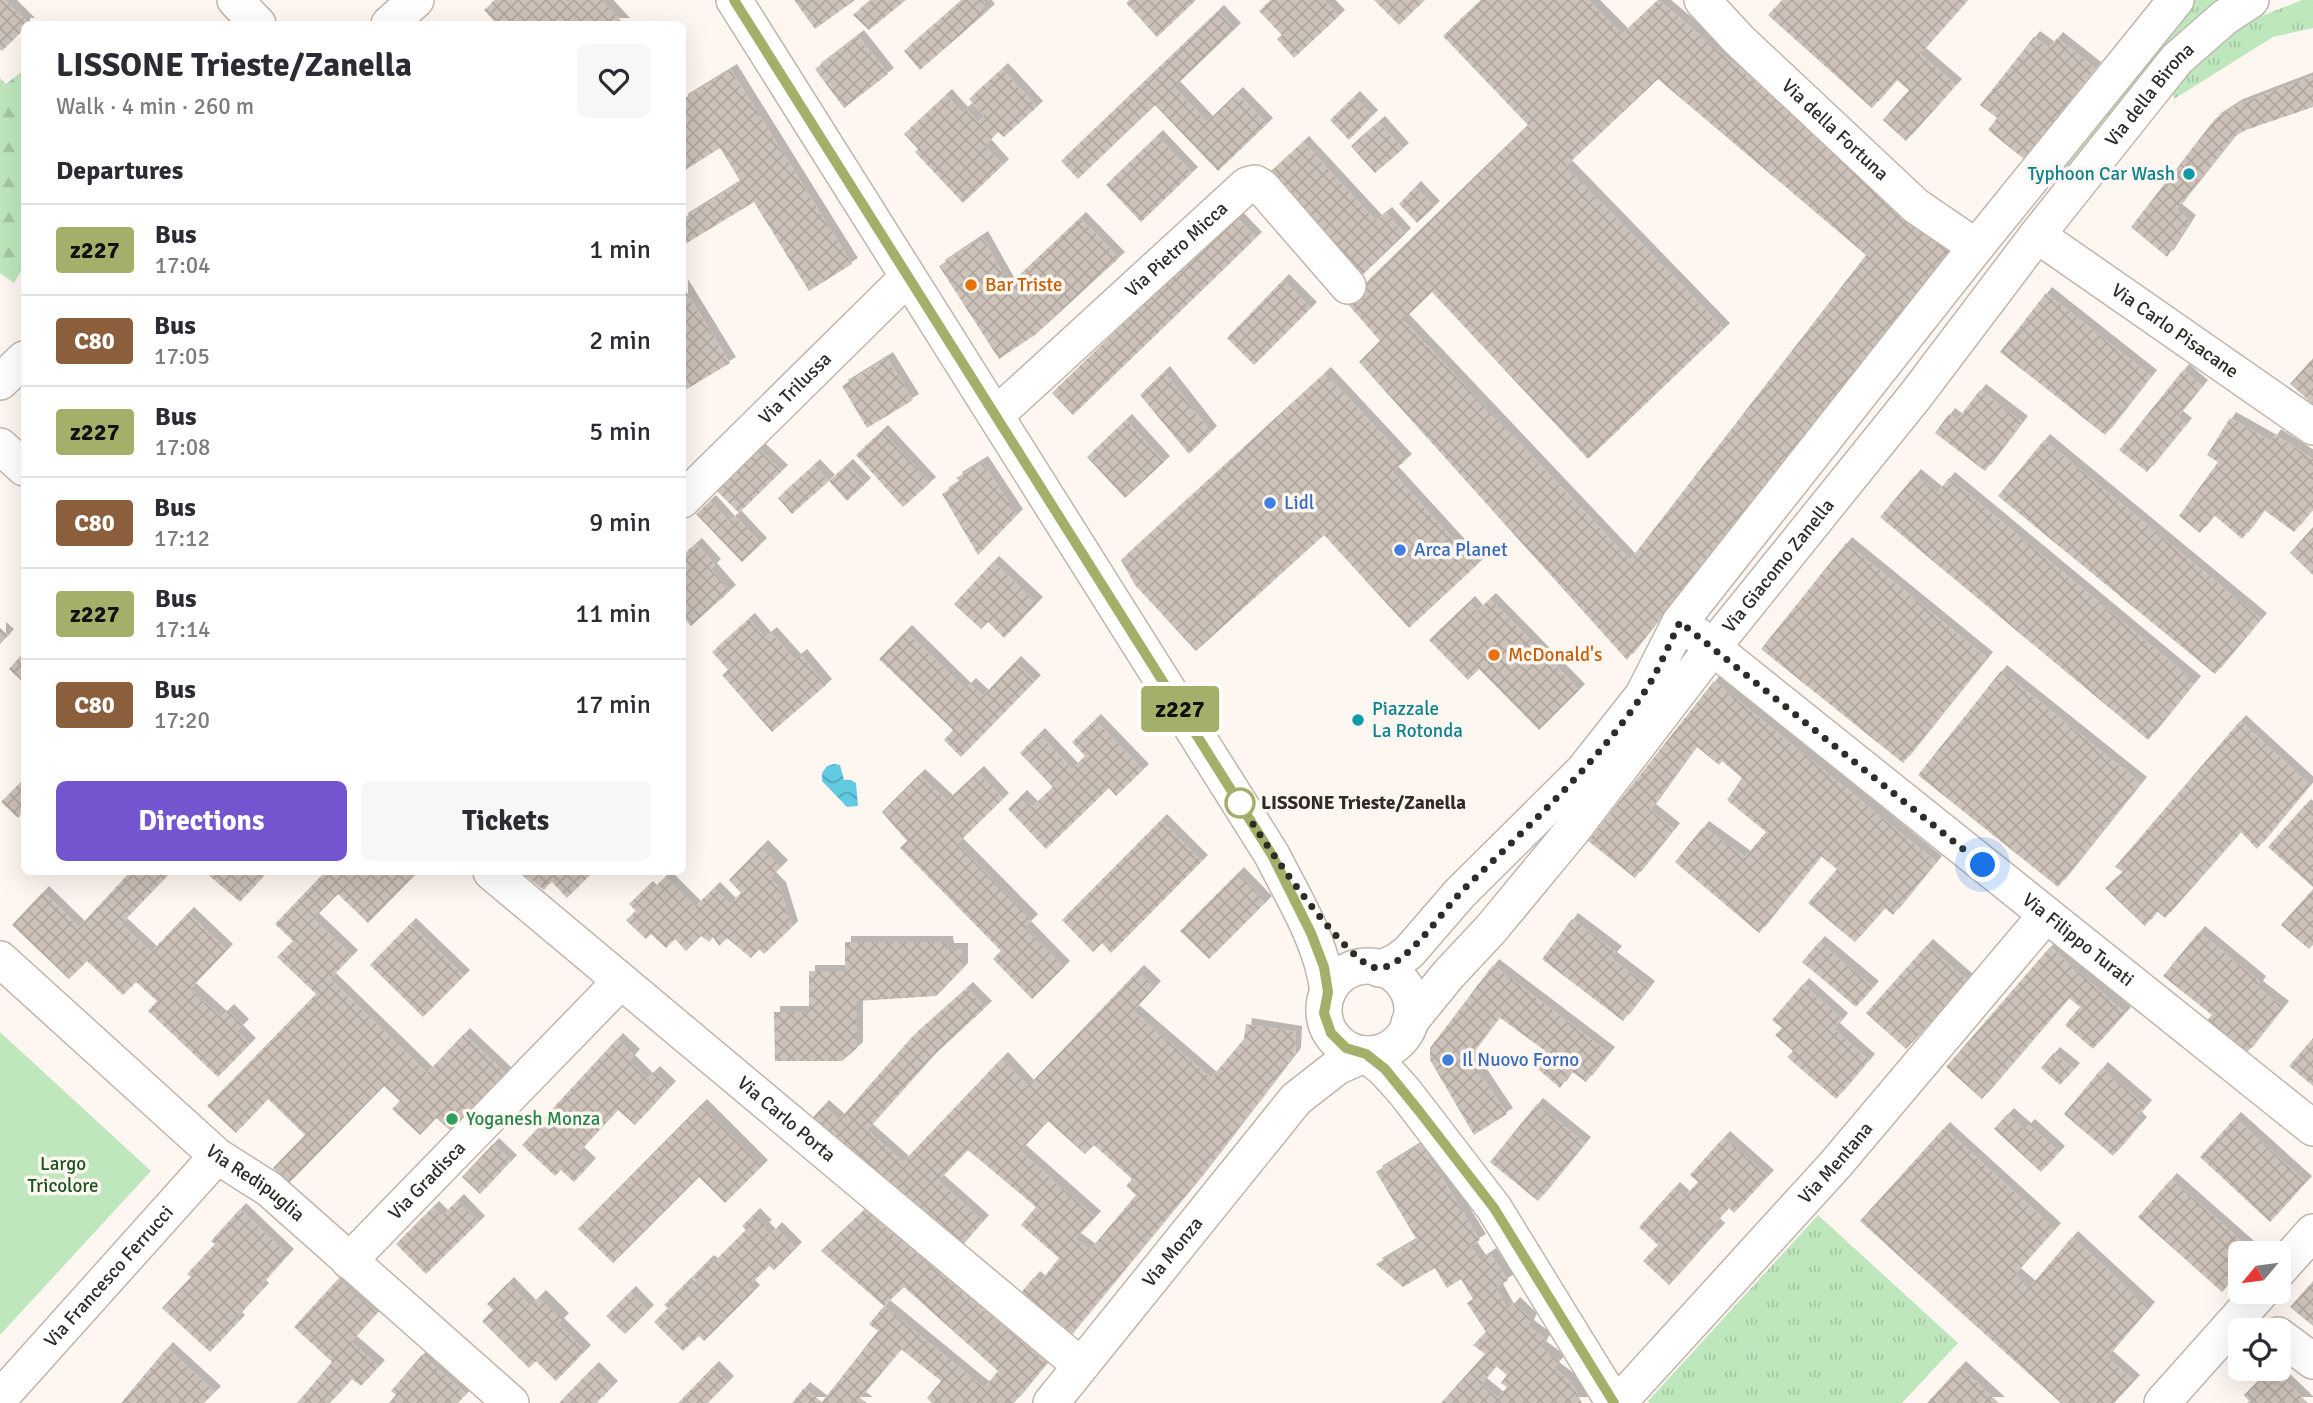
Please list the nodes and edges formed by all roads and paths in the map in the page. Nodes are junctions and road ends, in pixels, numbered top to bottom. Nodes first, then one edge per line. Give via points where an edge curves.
1 (235, 0) edge
2 (416, 0) edge
3 (734, 0) edge
4 (1702, 0) edge
5 (2175, 0) edge
6 (2251, 0) edge
7 (255, 21) edge
8 (392, 21) edge
9 (2037, 235) junction
10 (1976, 247) junction
11 (908, 277) junction
12 (1348, 286) dead end
13 (21, 362) edge
14 (0, 382) edge
15 (996, 415) junction
16 (2313, 427) edge
17 (0, 446) edge
18 (21, 465) edge
19 (686, 496) edge
20 (1680, 622) junction
21 (1713, 648) junction
22 (1272, 855) junction
23 (495, 875) edge
24 (2046, 915) junction
25 (0, 959) edge
26 (1375, 968) junction
27 (621, 981) junction
28 (1326, 1005) junction
29 (1407, 1028) junction
30 (1366, 1054) junction
31 (1296, 1099) junction
32 (2313, 1128) edge
33 (217, 1156) junction
34 (1494, 1208) junction
35 (2313, 1232) edge
36 (2291, 1257) edge
37 (349, 1261) junction
38 (2259, 1311) edge
39 (2291, 1345) edge
40 (2313, 1361) edge
41 (1080, 1365) junction
42 (0, 1398) edge
43 (496, 1398) edge
44 (1051, 1403) edge
45 (1616, 1403) edge
46 (2162, 1403) edge

1 - 7 street
2 - 8 street
3 - 11 street
4 - 10 street, Via della Fortuna via 1916,206
5 - 10 street, Via della Birona
6 - 9 street, Via della Birona via 2177,58
9 - 16 street, Via Carlo Pisacane
9 - 21 street, Via Giacomo Zanella via 1916,395
10 - 20 street
11 - 15 street
11 - 19 street, Via Trilussa
12 - 15 street, Via Pietro Micca via 1262,187 1247,185
13 - 14 street
15 - 22 street
17 - 18 street
20 - 21 street, Via Filippo Turati
20 - 26 street via 1643,695 1583,771 1460,893 1409,952
21 - 24 street, Via Filippo Turati
21 - 29 street, Via Giacomo Zanella via 1572,831
22 - 26 street via 1336,935
22 - 28 street via 1317,946 1324,967
23 - 27 street, Via Carlo Porta
24 - 32 street, Via Filippo Turati
24 - 45 street, Via Mentana via 1835,1165
25 - 33 street, Via Redipuglia
26 - 28 street via 1346,972 1334,982
26 - 29 street via 1393,975 1406,989 1410,1003
27 - 37 street, Via Gradisca
27 - 41 street, Via Carlo Porta
28 - 30 street via 1337,1042
28 - 31 street, Via Monza
29 - 30 street via 1388,1049
29 - 34 street via 1414,1065
30 - 31 street, Via Monza via 1336,1067
30 - 34 street via 1404,1091
31 - 41 street, Via Monza
33 - 37 street, Via Redipuglia via 270,1189
33 - 42 street, Via Francesco Ferrucci
34 - 45 street
35 - 36 street
37 - 43 street, Via Redipuglia
38 - 46 street
39 - 40 street
41 - 44 street, Via Monza

